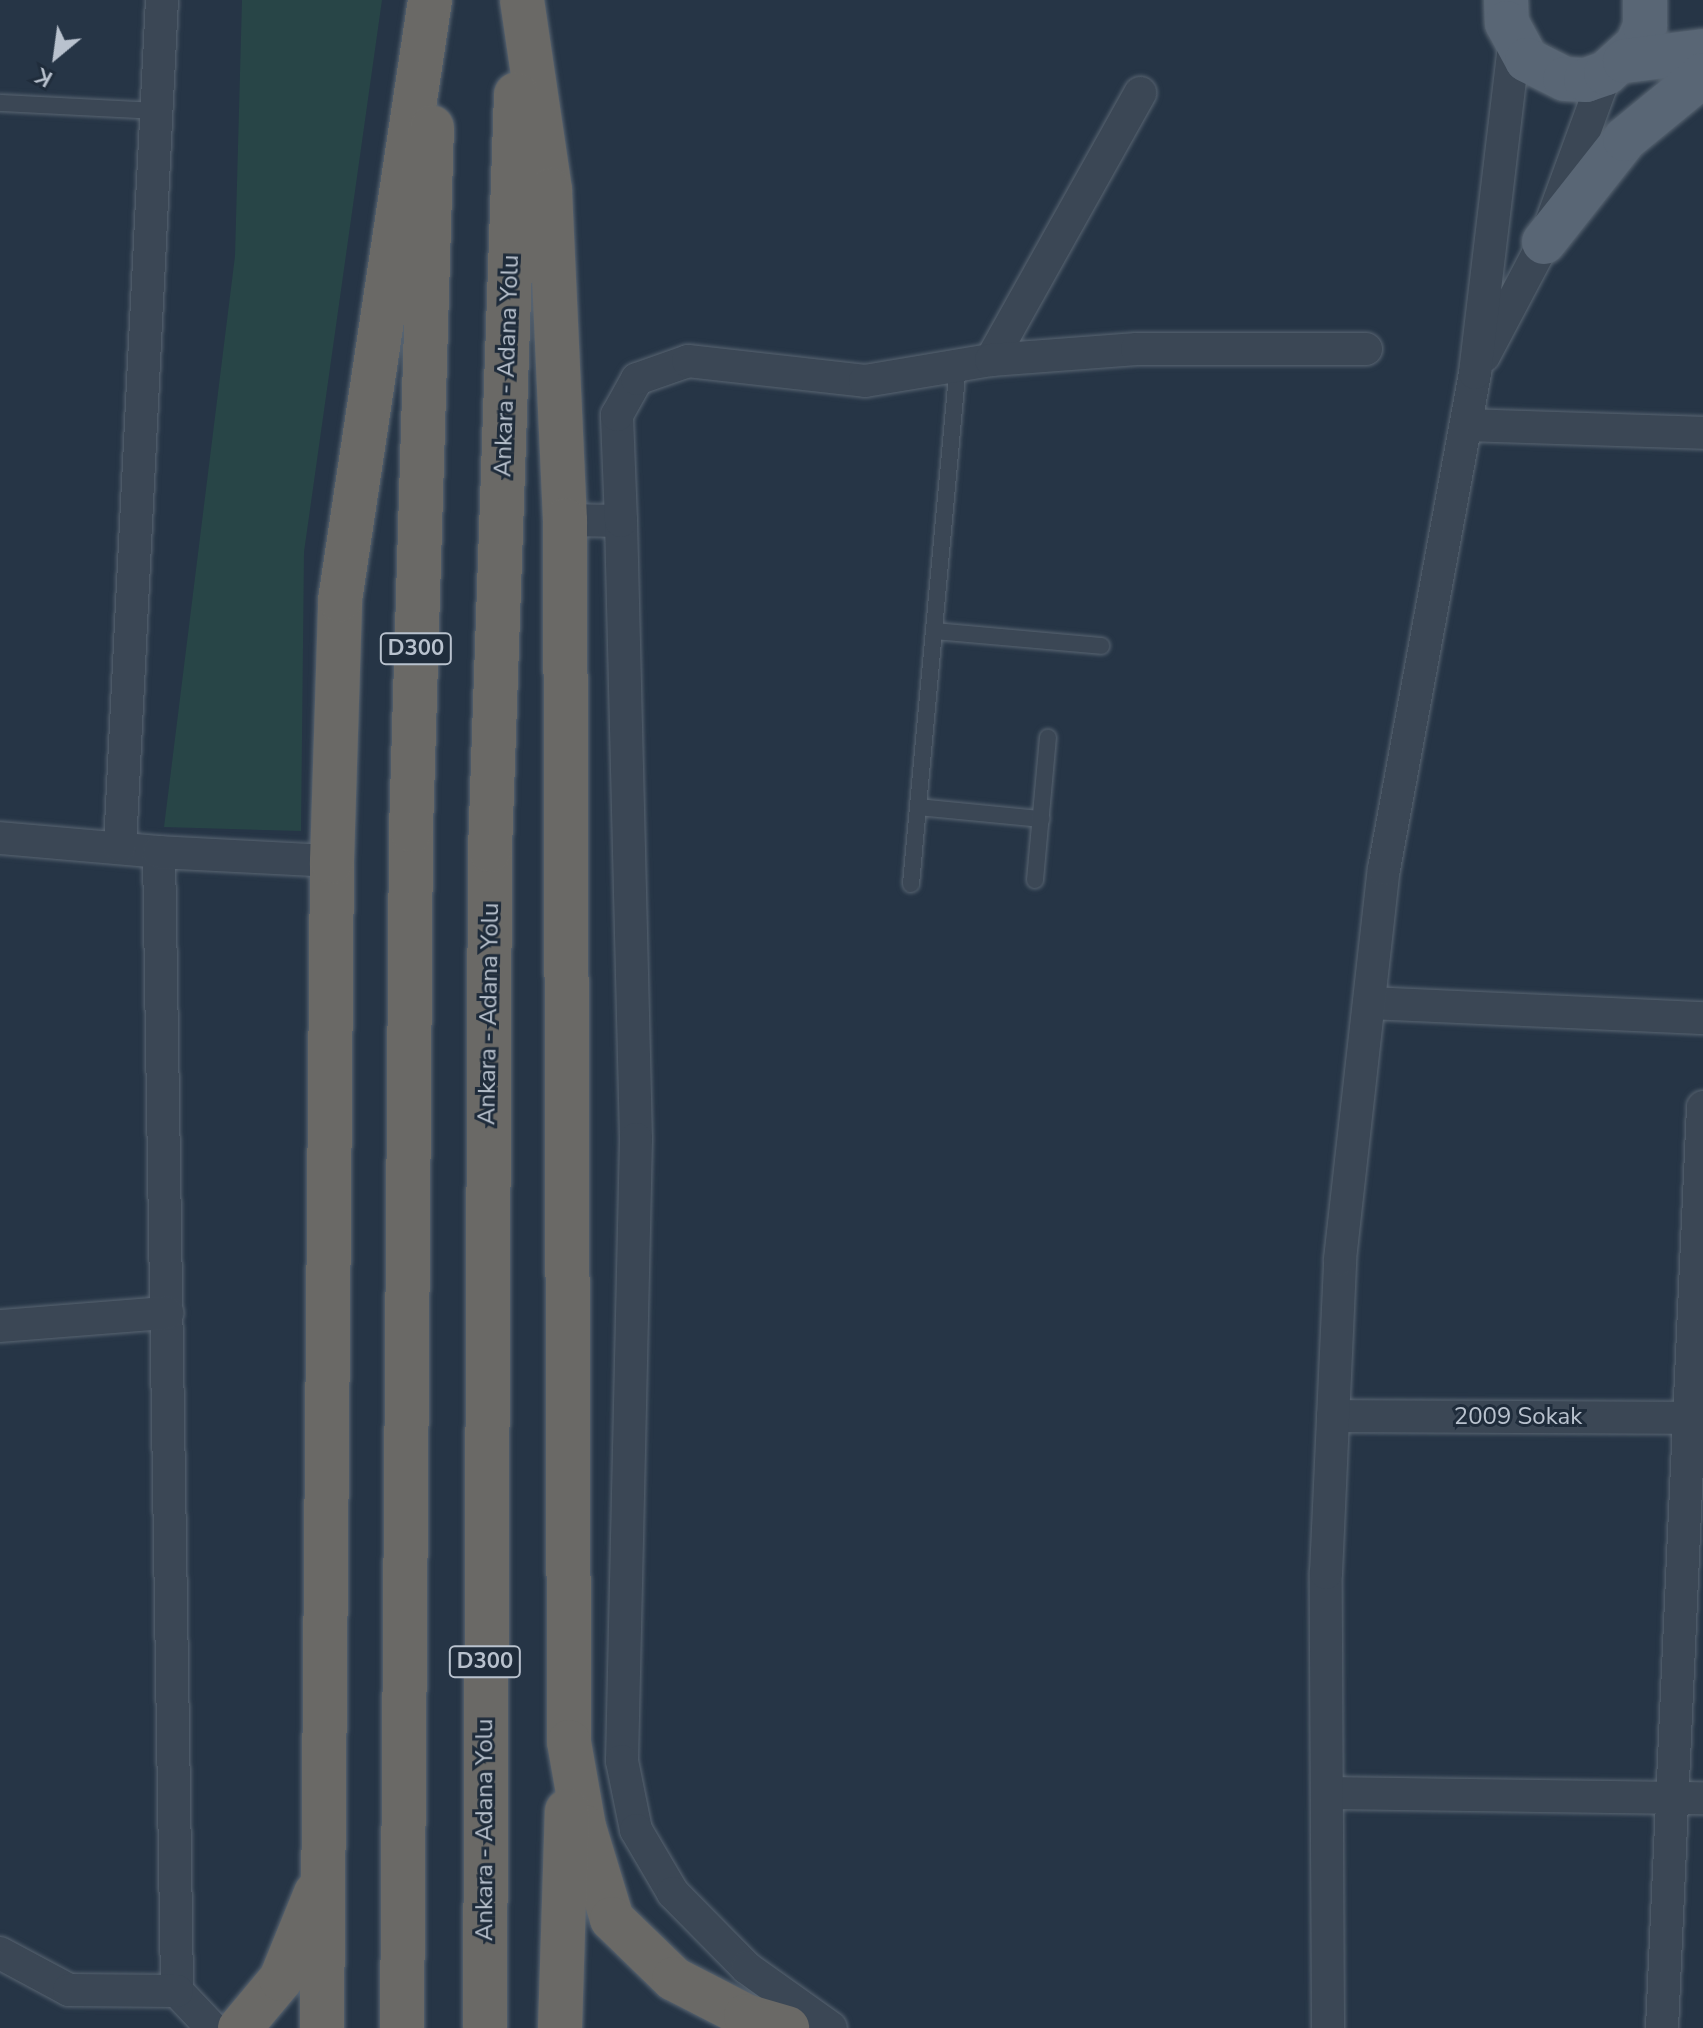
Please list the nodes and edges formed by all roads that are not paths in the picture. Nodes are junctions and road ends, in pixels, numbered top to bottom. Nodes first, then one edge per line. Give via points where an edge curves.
1 (162, 0) edge
2 (433, 0) edge
3 (521, 0) edge
4 (1645, 0) edge
5 (1507, 11) edge
6 (1703, 51) edge
7 (1616, 67) junction
8 (1703, 75) edge
9 (1140, 93) dead end
10 (0, 103) edge
11 (159, 111) junction
12 (1544, 242) junction
13 (1366, 349) dead end
14 (991, 360) junction
15 (958, 365) junction
16 (1475, 373) junction
17 (1466, 425) junction
18 (1703, 433) edge
19 (565, 520) junction
20 (621, 521) junction
21 (934, 631) junction
22 (1101, 646) dead end
23 (1048, 738) dead end
24 (918, 807) junction
25 (1041, 819) junction
26 (0, 838) edge
27 (120, 846) junction
28 (159, 852) junction
29 (332, 861) junction
30 (1035, 880) dead end
31 (911, 884) dead end
32 (1369, 1003) junction
33 (1703, 1018) edge
34 (1703, 1107) edge
35 (167, 1313) junction
36 (0, 1326) edge
37 (1333, 1416) junction
38 (1697, 1418) edge
39 (569, 1742) junction
40 (1327, 1793) junction
41 (1671, 1797) junction
42 (1703, 1798) edge
43 (326, 1868) junction
44 (0, 1953) edge
45 (177, 1991) junction
46 (212, 2028) edge
47 (240, 2028) edge
48 (322, 2028) edge
49 (402, 2028) edge
50 (485, 2028) edge
51 (560, 2028) edge
52 (787, 2028) edge
53 (831, 2028) edge
54 (1328, 2028) edge
55 (1662, 2028) edge

1 - 11 street
2 - 29 highway via 340,600
2 - 49 highway, D300 via 411,830
3 - 19 highway via 550,190
3 - 50 highway, Ankara - Adana Yolu / D300 via 490,850
4 - 7 main road via 1645,26
5 - 7 main road via 1527,60 1555,76 1586,80
5 - 16 street
6 - 7 main road
7 - 12 street
8 - 12 main road via 1625,139
9 - 14 street
10 - 11 lane
11 - 27 street
12 - 16 street
13 - 14 street via 1137,349
14 - 15 street
15 - 20 street via 865,381 688,361 637,379 617,415
15 - 21 lane
16 - 17 street
17 - 18 street
17 - 32 street via 1384,869
19 - 20 street
19 - 39 highway
20 - 53 street via 636,1139 622,1761 636,1830 673,1893 747,1968
21 - 22 lane
21 - 24 lane
23 - 25 lane
24 - 25 lane
24 - 31 lane
25 - 30 lane
26 - 27 street
27 - 28 street
28 - 29 street
28 - 35 street
29 - 43 highway
32 - 33 street
32 - 37 street via 1340,1259
34 - 38 street
35 - 36 street
35 - 45 street
37 - 38 street, 2009 Sokak
37 - 40 street via 1326,1573
38 - 41 street
39 - 51 highway
39 - 52 highway via 584,1827 612,1919 674,1979 746,2016
40 - 41 street
40 - 54 street
41 - 42 street
41 - 55 street
43 - 47 highway via 281,1979
43 - 48 highway
44 - 45 street via 69,1990
45 - 46 street

